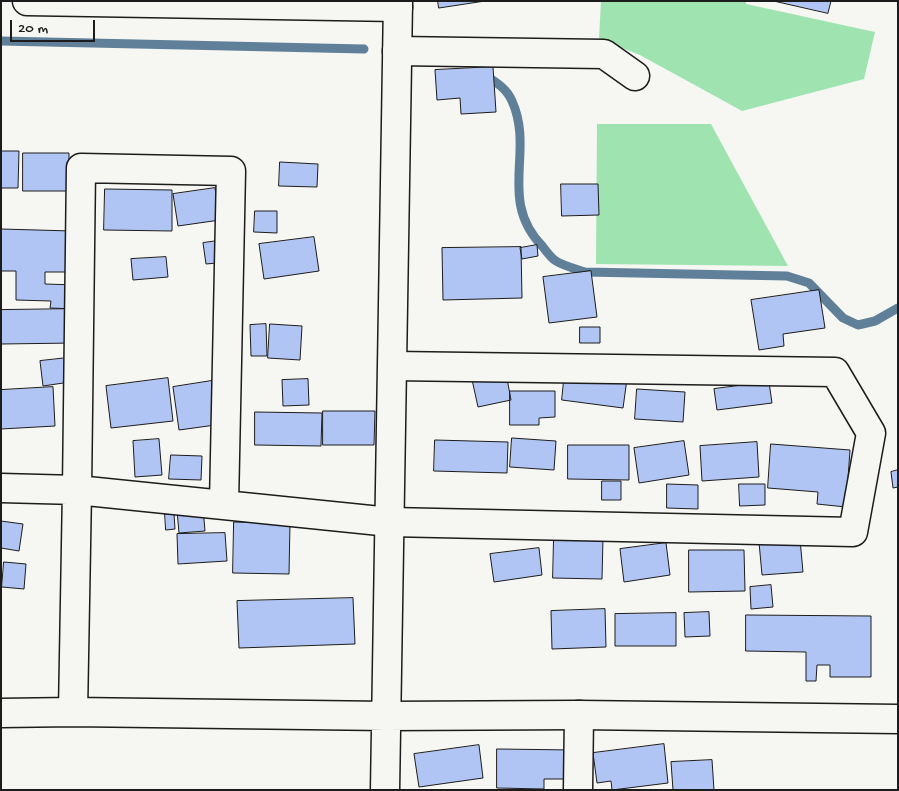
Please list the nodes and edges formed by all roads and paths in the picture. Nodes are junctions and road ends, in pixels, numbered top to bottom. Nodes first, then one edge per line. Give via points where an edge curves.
1 (27, 1) edge
2 (85, 2) edge
3 (233, 3) edge
4 (398, 4) edge
5 (397, 51) junction
6 (635, 76) dead end
7 (393, 366) junction
8 (1, 488) edge
9 (77, 490) junction
10 (224, 504) junction
11 (390, 522) junction
12 (73, 712) junction
13 (1, 713) edge
14 (579, 715) junction
15 (386, 716) junction
16 (898, 719) edge
17 (385, 790) edge
18 (578, 790) edge

1 - 2 street
2 - 3 street
3 - 4 street
4 - 5 street
5 - 6 street via 604,54
5 - 7 street
7 - 11 street
7 - 11 street via 835,372 871,434 853,532
8 - 9 street
9 - 10 street
9 - 10 street via 81,168 230,170
9 - 12 street
10 - 11 street
11 - 15 street
12 - 13 street
12 - 15 street
14 - 15 street
14 - 16 street
14 - 18 street
15 - 17 street

